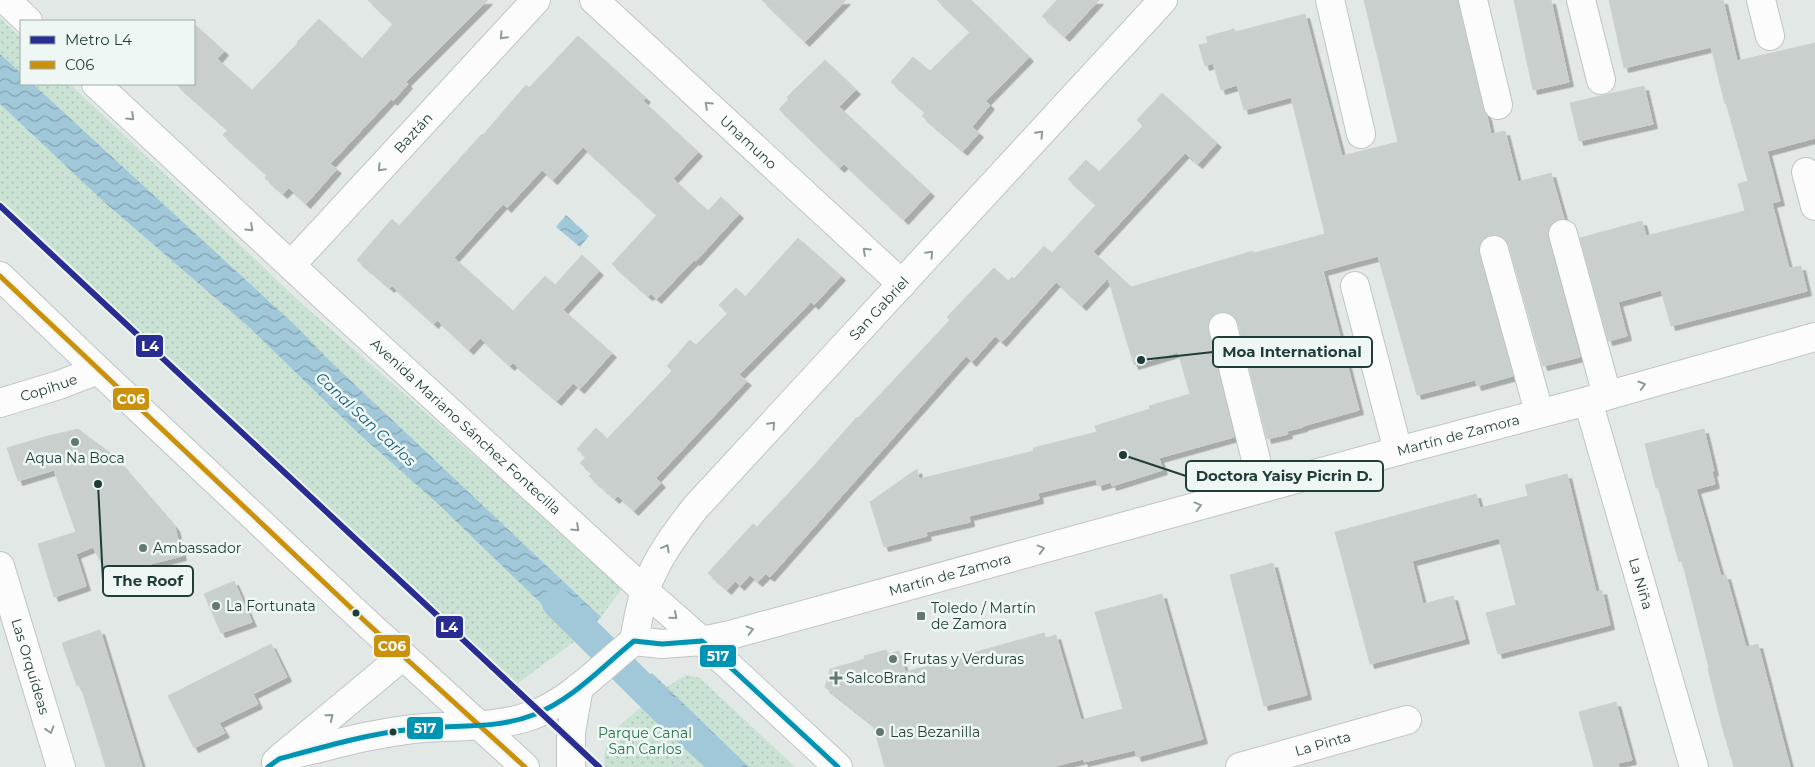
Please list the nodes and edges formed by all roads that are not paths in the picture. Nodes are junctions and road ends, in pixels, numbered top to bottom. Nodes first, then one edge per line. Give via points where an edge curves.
1 (6, 0) edge
2 (536, 0) edge
3 (594, 0) edge
4 (1163, 0) edge
5 (1330, 0) edge
6 (1473, 0) edge
7 (1581, 0) edge
8 (1761, 0) edge
9 (27, 20) edge
10 (1770, 36) dead end
11 (1601, 80) dead end
12 (97, 85) edge
13 (1498, 105) dead end
14 (1360, 134) dead end
15 (1806, 172) dead end
16 (1815, 206) edge
17 (1563, 234) dead end
18 (1494, 250) dead end
19 (290, 265) junction
20 (0, 276) edge
21 (902, 284) junction
22 (1355, 286) dead end
23 (1223, 327) dead end
24 (1815, 336) edge
25 (98, 370) junction
26 (1598, 398) junction
27 (0, 403) edge
28 (1539, 412) junction
29 (1398, 451) junction
30 (1263, 488) junction
31 (0, 566) edge
32 (645, 591) junction
33 (702, 641) junction
34 (631, 643) junction
35 (403, 656) junction
36 (579, 687) junction
37 (1407, 720) dead end
38 (482, 725) junction
39 (274, 763) edge
40 (61, 767) edge
41 (526, 767) edge
42 (571, 767) edge
43 (838, 767) edge
44 (1240, 767) edge
45 (1694, 767) edge

1 - 9 street
2 -> 19 street, Baztán
21 -> 3 street, Unamuno
21 -> 4 street, San Gabriel
5 - 14 street
6 - 13 street
7 - 11 street
8 - 10 street
12 -> 19 street, Avenida Mariano Sánchez Fontecilla
15 - 16 street
17 - 26 street
18 - 28 street, Martín de Zamora
19 -> 32 street, Avenida Mariano Sánchez Fontecilla
20 - 25 street
32 -> 21 street, San Gabriel via 671,539 696,508
22 - 29 street
23 - 30 street
26 -> 24 street, Martín de Zamora
25 - 27 street, Copihue
25 - 35 street
26 - 28 street, Martín de Zamora
26 - 45 street, La Niña
28 - 29 street, Martín de Zamora
29 - 30 street, Martín de Zamora
33 -> 30 street, Martín de Zamora
31 -> 40 street, Las Orquídeas
32 -> 33 street, Avenida Mariano Sánchez Fontecilla
32 - 34 street, San Gabriel
33 - 34 street, Martín de Zamora
33 - 43 street, Avenida Mariano Sánchez Fontecilla
34 - 36 street
35 - 38 street
39 -> 35 street
36 - 38 street via 534,714 509,722
36 - 42 street via 571,732
37 - 44 street, La Pinta
38 - 39 street via 414,729 369,736
38 - 41 street

